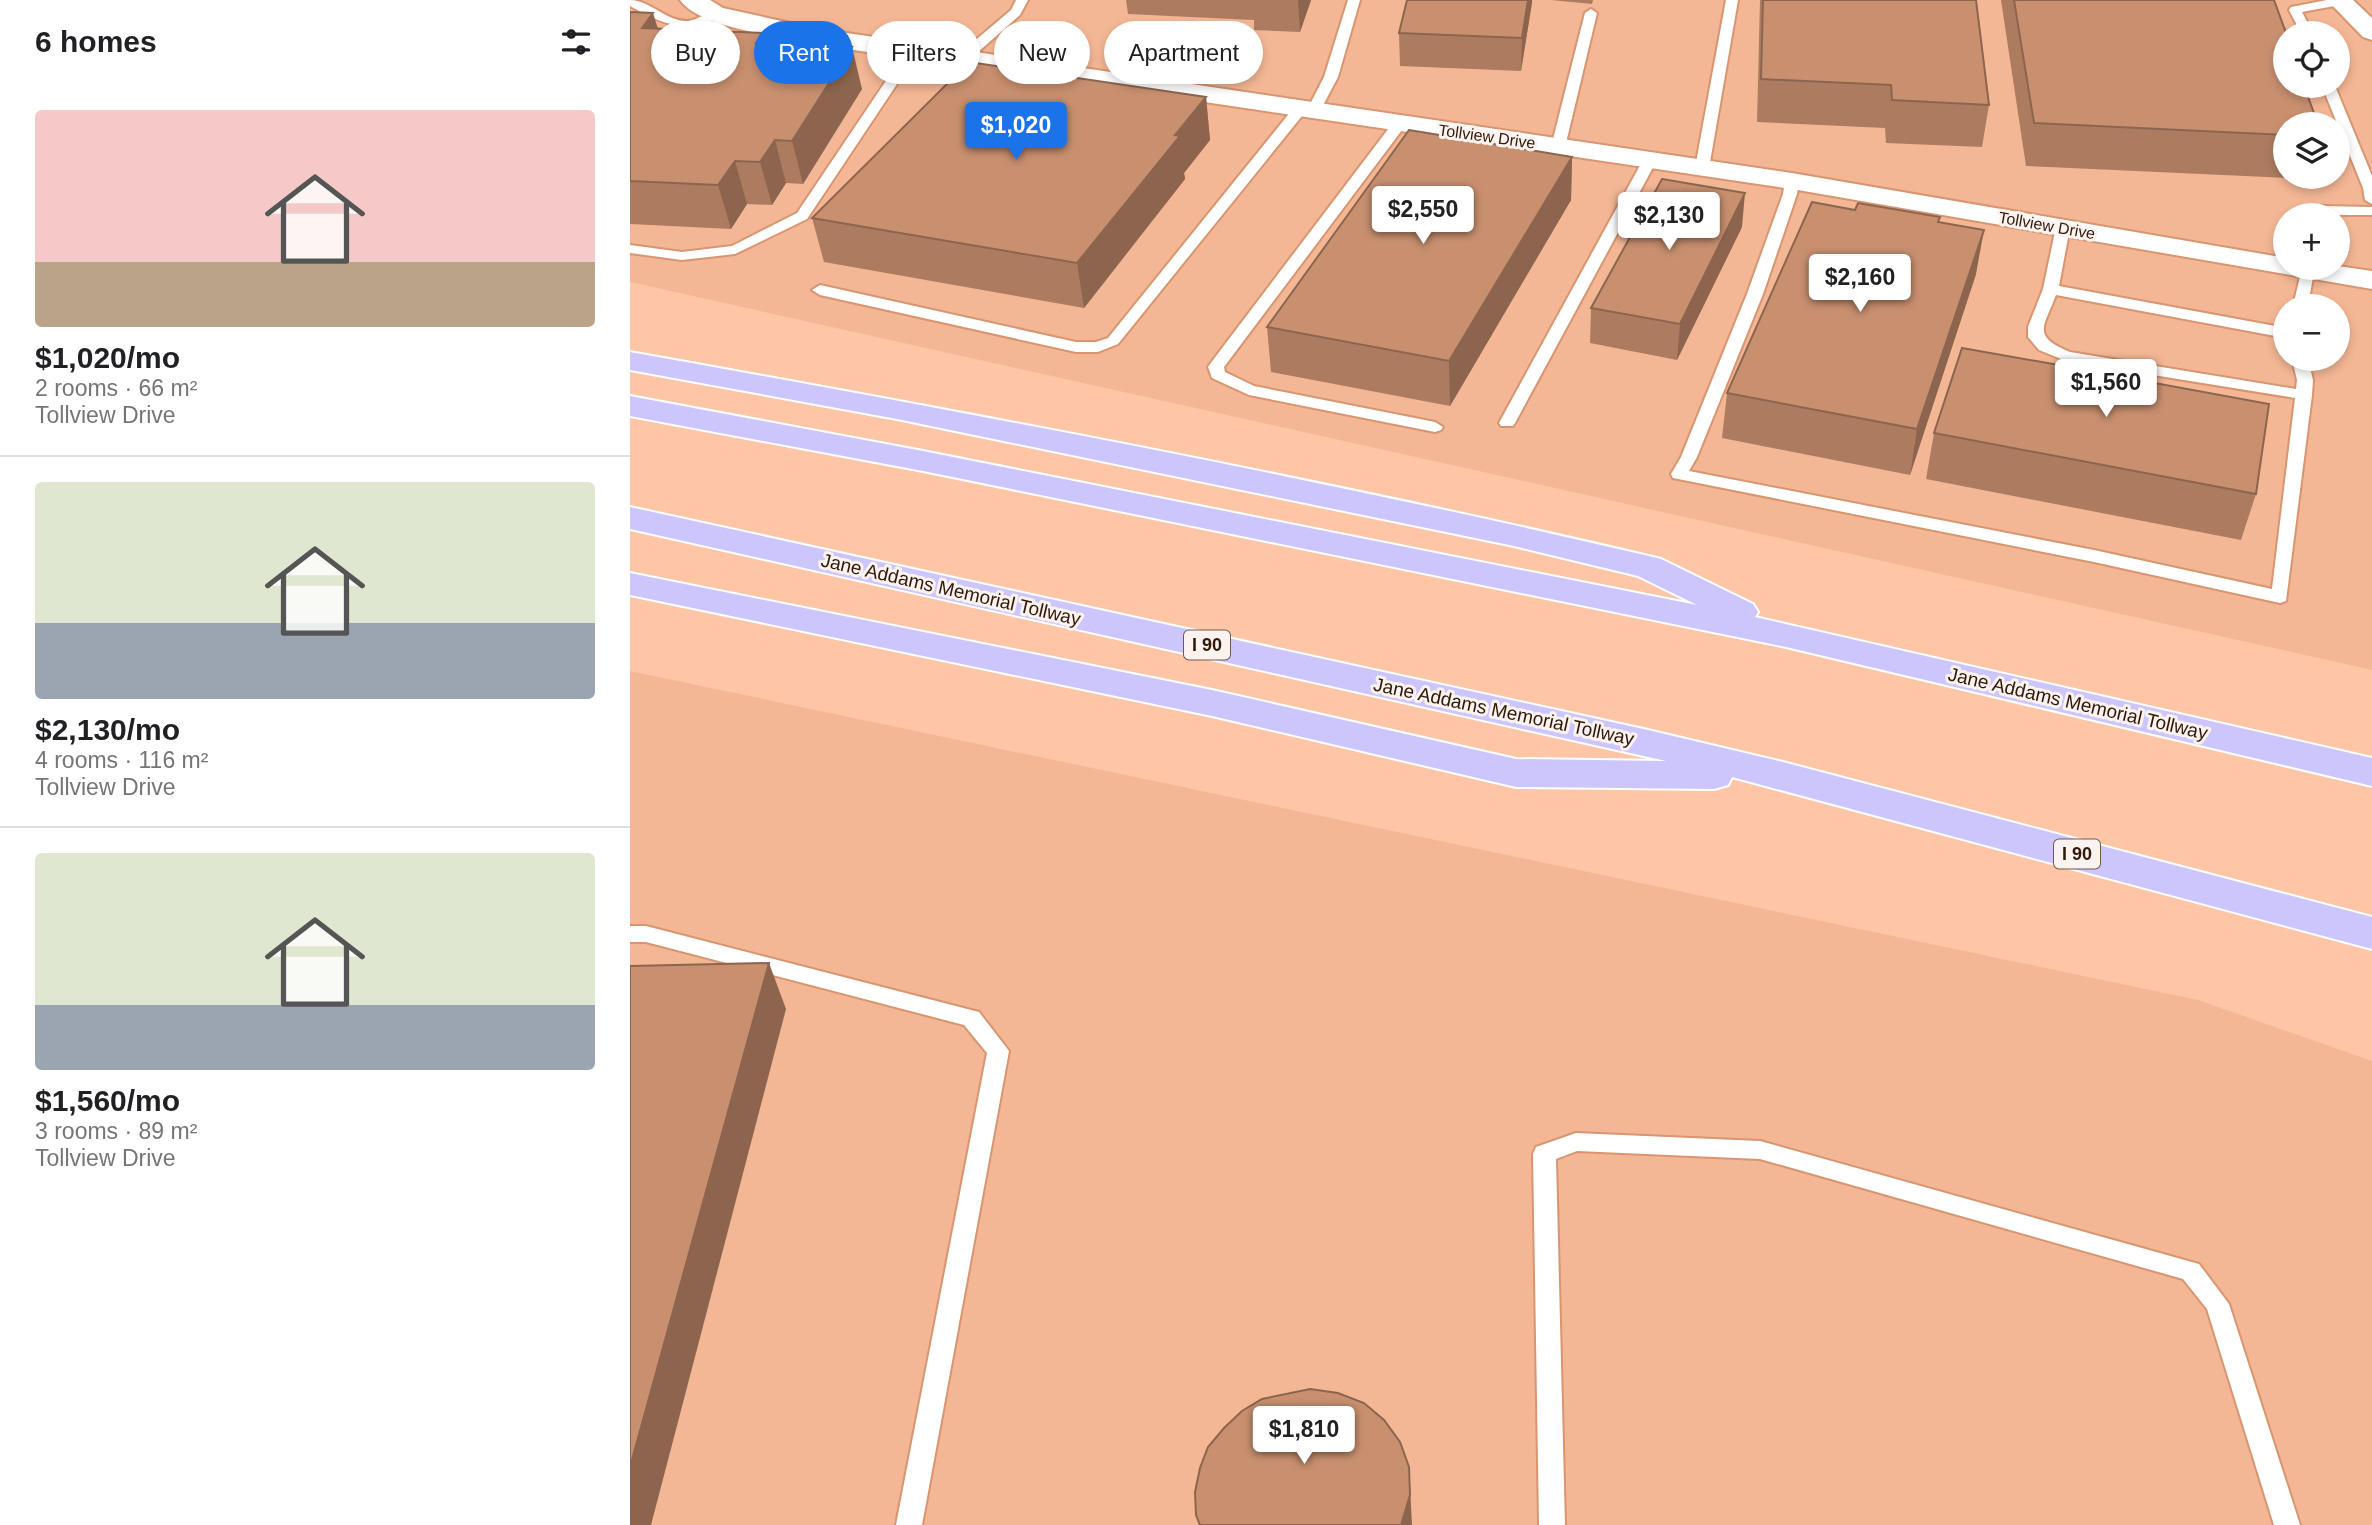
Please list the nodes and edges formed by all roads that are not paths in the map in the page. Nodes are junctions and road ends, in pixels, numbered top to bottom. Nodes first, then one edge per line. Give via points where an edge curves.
1 (1023, 0) edge
2 (1354, 0) edge
3 (1732, 0) edge
4 (630, 1) edge
5 (2340, 1) edge
6 (703, 7) edge
7 (1591, 13) dead end
8 (2301, 21) edge
9 (2368, 23) edge
10 (980, 43) edge
11 (867, 44) edge
12 (980, 61) edge
13 (891, 84) edge
14 (2333, 98) edge
15 (1308, 109) junction
16 (1401, 123) junction
17 (1558, 147) junction
18 (1650, 160) junction
19 (1702, 168) junction
20 (1792, 181) junction
21 (2371, 194) edge
22 (2350, 211) edge
23 (2372, 211) edge
24 (2063, 227) junction
25 (630, 249) edge
26 (2273, 265) edge
27 (2350, 275) edge
28 (2372, 280) edge
29 (2051, 289) junction
30 (820, 290) dead end
31 (2273, 330) edge
32 (630, 361) edge
33 (2303, 371) edge
34 (2304, 395) junction
35 (630, 406) edge
36 (1507, 423) dead end
37 (1435, 427) dead end
38 (630, 518) edge
39 (630, 584) edge
40 (1786, 635) junction
41 (2372, 772) edge
42 (1783, 776) junction
43 (2372, 933) edge
44 (630, 934) edge
45 (909, 1525) edge
46 (1552, 1525) edge
47 (2287, 1525) edge

1 - 10 lane
2 - 15 lane via 1331,78
3 - 19 lane
4 - 6 lane via 658,17 690,25
5 - 8 lane via 2295,10
5 - 9 street
6 - 11 street, Tollview Drive via 813,36
7 - 17 lane
12 - 15 street, Tollview Drive
13 - 25 lane via 802,216 735,250 682,256
14 - 21 lane
15 - 16 street, Tollview Drive
15 - 30 lane via 1113,341 1098,347 1076,347
16 - 17 street, Tollview Drive
16 - 37 lane via 1216,367 1218,375 1249,390
17 - 18 street, Tollview Drive
18 - 19 street, Tollview Drive
18 - 36 lane
19 - 20 street, Tollview Drive
20 - 24 street, Tollview Drive
20 - 34 lane via 1755,294 1679,474 2280,597
22 - 23 lane
24 - 26 street, Tollview Drive
24 - 29 lane
27 - 28 street, Tollview Drive
29 - 31 lane
29 - 34 lane via 2036,327 2036,337 2044,347 2066,356
32 - 40 highway via 897,409 1650,567
33 - 34 lane
35 - 40 highway, Jane Addams Memorial Tollway
38 - 42 highway, Jane Addams Memorial Tollway / I 90
39 - 42 highway via 1212,703 1516,773
40 - 41 highway, Jane Addams Memorial Tollway
42 - 43 highway, Jane Addams Memorial Tollway / I 90
44 - 45 lane via 646,934 971,1018 998,1051
46 - 47 lane via 1544,1154 1576,1142 1760,1150 2191,1271 2217,1304

